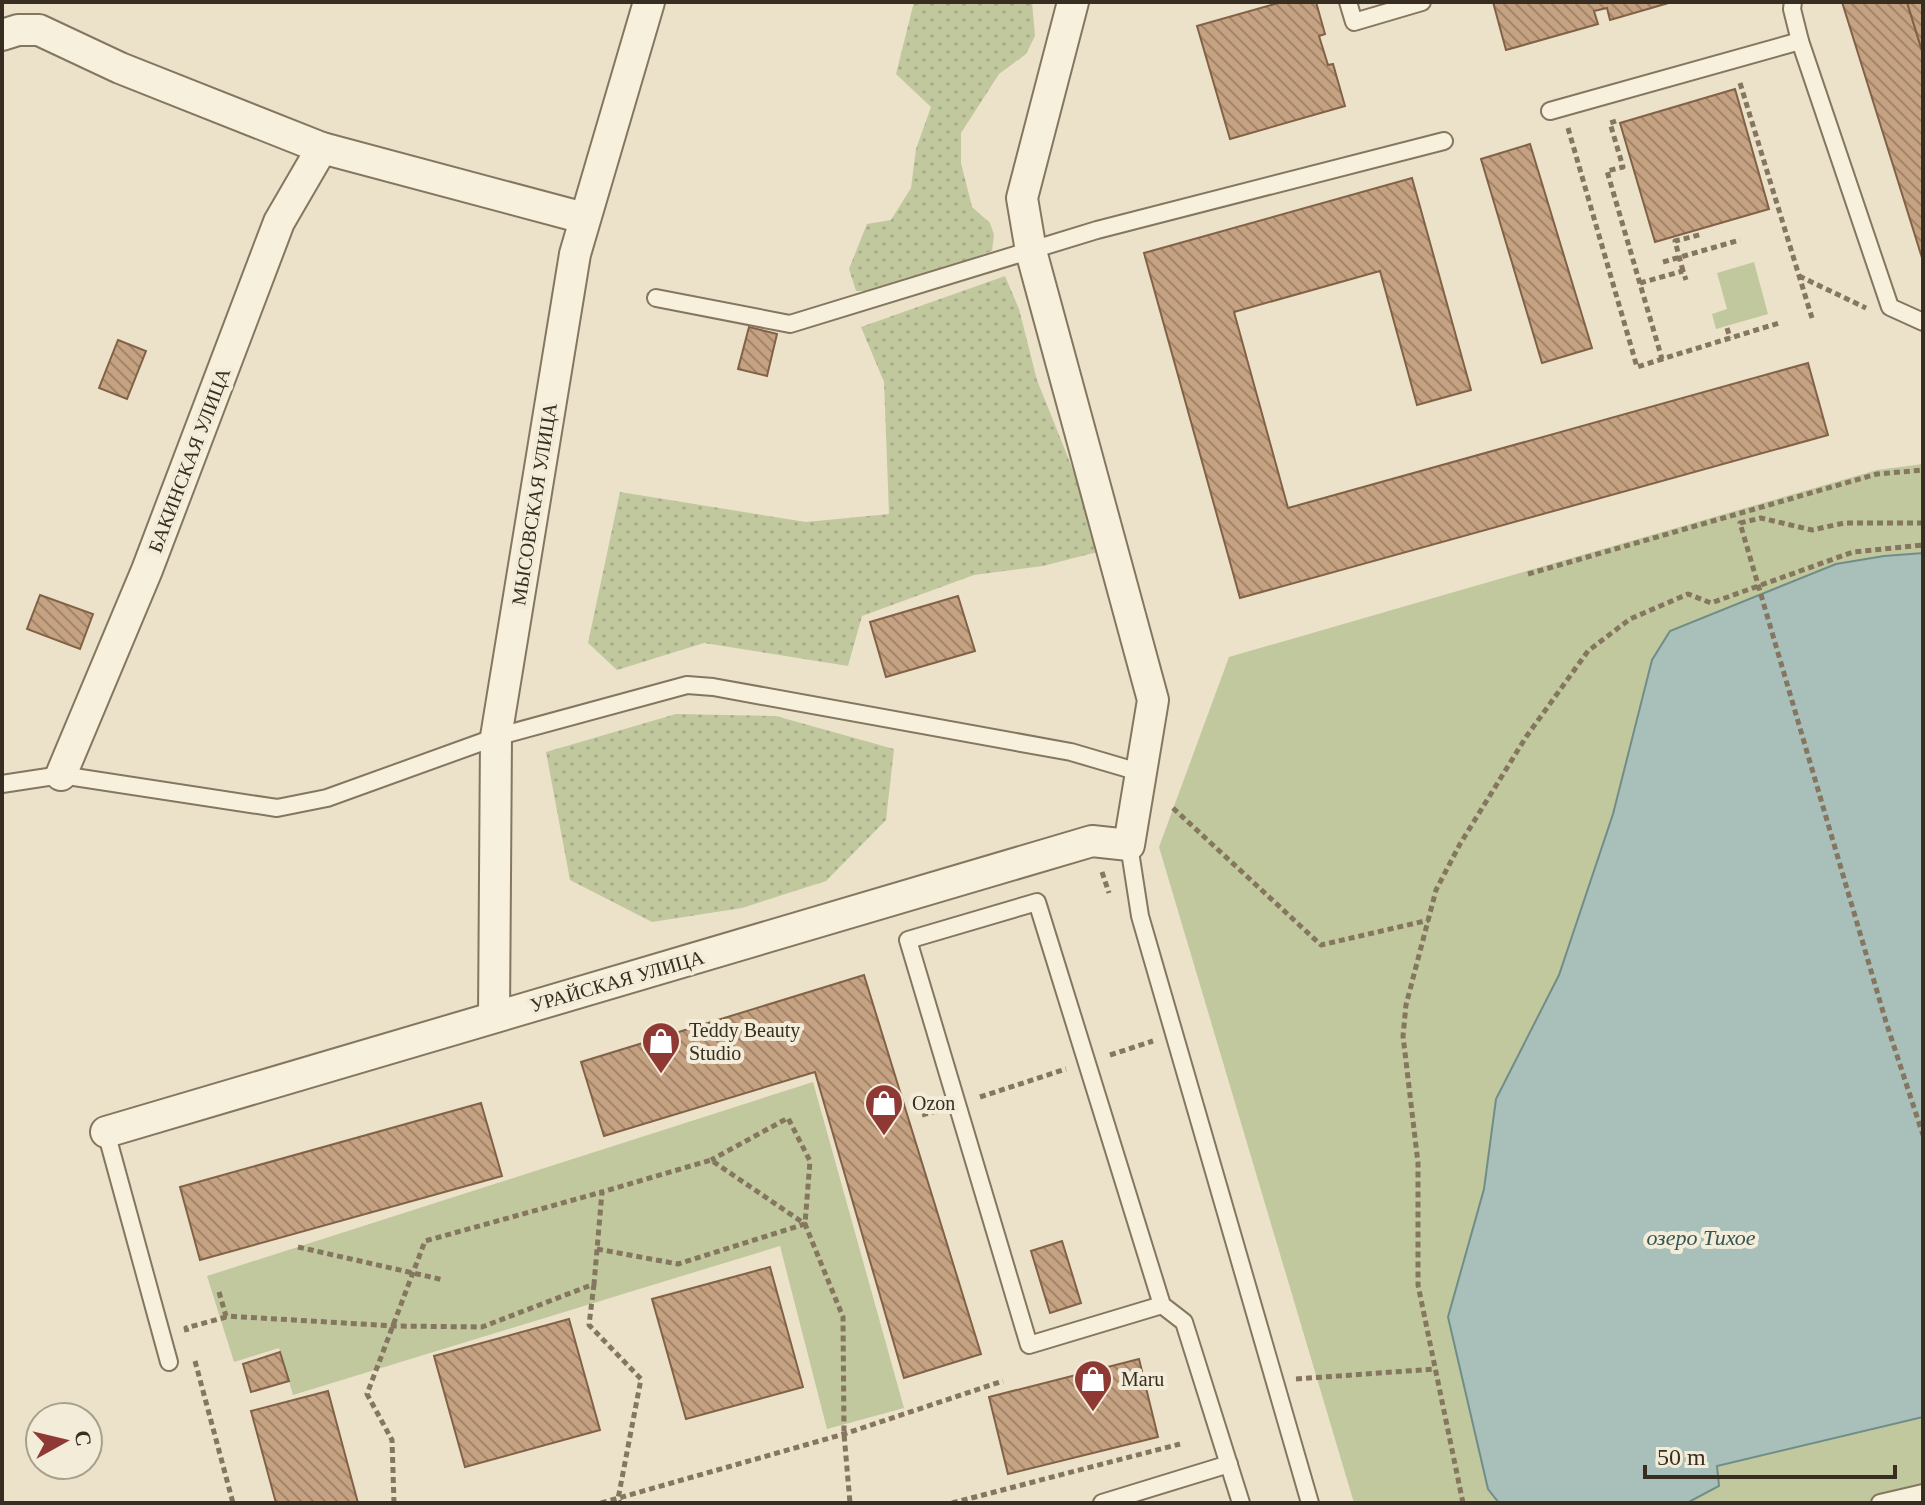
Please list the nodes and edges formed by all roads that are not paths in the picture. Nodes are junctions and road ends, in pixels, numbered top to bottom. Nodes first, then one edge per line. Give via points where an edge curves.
1 (649, 2) edge
2 (1073, 2) edge
3 (1348, 2) edge
4 (1422, 2) edge
5 (1793, 2) edge
6 (2, 35) edge
7 (1800, 41) junction
8 (1550, 111) dead end
9 (1444, 141) dead end
10 (322, 148) junction
11 (584, 218) junction
12 (1031, 251) junction
13 (656, 298) dead end
14 (1923, 322) edge
15 (496, 737) junction
16 (1139, 772) junction
17 (61, 775) junction
18 (2, 784) edge
19 (1129, 845) junction
20 (494, 1017) junction
21 (106, 1132) joint
22 (1162, 1305) junction
23 (169, 1362) dead end
24 (1229, 1464) junction
25 (1923, 1493) edge
26 (1102, 1503) edge
27 (1241, 1503) edge
28 (1310, 1503) edge
29 (1880, 1503) edge

1 - 11 street, МЫСОВСКАЯ УЛИЦА
2 - 12 street via 1022,198
3 - 4 lane via 1354,22
5 - 7 lane
6 - 10 street via 39,30
7 - 8 lane
7 - 14 lane via 1890,307
9 - 12 lane
10 - 11 street
10 - 17 street, БАКИНСКАЯ УЛИЦА via 279,222 147,570
11 - 15 street, МЫСОВСКАЯ УЛИЦА
12 - 13 lane via 790,324
12 - 16 street via 1153,700
15 - 16 lane via 687,685 1071,752
15 - 17 lane via 327,798 277,808
15 - 20 street, МЫСОВСКАЯ УЛИЦА
16 - 19 street
17 - 18 lane
19 - 20 street, УРАЙСКАЯ УЛИЦА via 1092,841
19 - 28 lane via 1140,916
20 - 21 street, УРАЙСКАЯ УЛИЦА
21 - 23 lane
22 - 22 lane via 1037,902 908,940 1029,1345
22 - 24 lane via 1184,1322
24 - 26 lane
24 - 27 lane
25 - 29 lane

